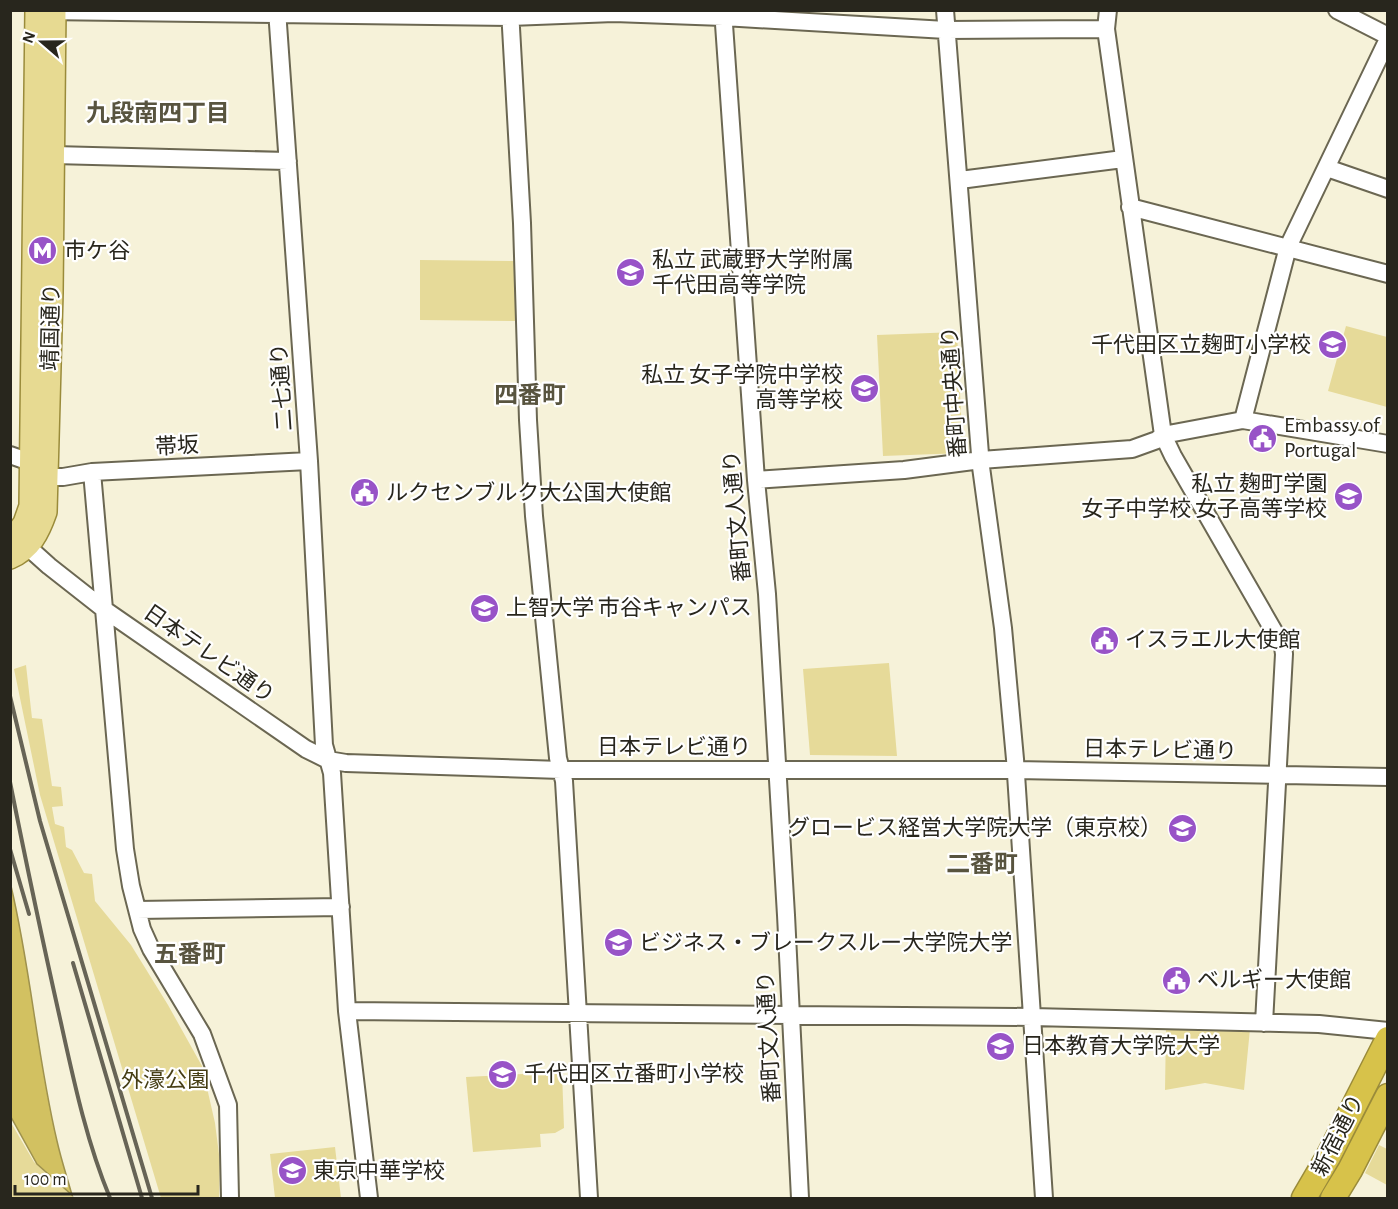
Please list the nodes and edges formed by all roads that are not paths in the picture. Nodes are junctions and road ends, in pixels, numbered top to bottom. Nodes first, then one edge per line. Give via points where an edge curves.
1 (945, 10) edge
2 (1108, 10) edge
3 (1337, 10) edge
4 (36, 11) edge
5 (55, 11) edge
6 (126, 11) edge
7 (204, 12) edge
8 (277, 12) edge
9 (510, 14) edge
10 (723, 14) edge
11 (1106, 29) junction
12 (946, 30) junction
13 (1388, 37) edge
14 (54, 155) junction
15 (1123, 159) junction
16 (288, 161) junction
17 (1327, 168) junction
18 (960, 180) junction
19 (1388, 189) edge
20 (1130, 207) junction
21 (1288, 247) junction
22 (1388, 274) edge
23 (1243, 420) junction
24 (1163, 435) junction
25 (1388, 444) edge
26 (10, 455) edge
27 (981, 460) junction
28 (309, 461) junction
29 (92, 472) junction
30 (39, 477) junction
31 (756, 480) junction
32 (15, 545) edge
33 (105, 609) junction
34 (328, 760) junction
35 (778, 769) junction
36 (561, 770) junction
37 (1015, 770) junction
38 (1279, 774) junction
39 (1388, 777) edge
40 (341, 906) junction
41 (137, 910) junction
42 (347, 1011) junction
43 (578, 1013) junction
44 (790, 1014) junction
45 (1032, 1017) junction
46 (1264, 1023) junction
47 (1388, 1031) edge
48 (1388, 1038) edge
49 (1388, 1096) edge
50 (230, 1198) edge
51 (369, 1198) edge
52 (589, 1198) edge
53 (800, 1198) edge
54 (1044, 1198) edge
55 (1304, 1198) edge
56 (1333, 1198) edge

1 - 12 street, 番町中央通り
2 - 11 street
3 - 13 street
4 - 5 street
4 - 30 main road, 靖国通り
5 - 6 street
5 - 14 main road, 靖国通り
6 - 7 street
7 - 8 street
8 - 9 street
8 - 16 street, 二七通り
9 - 10 street
9 - 36 street via 534,516
10 - 12 street
10 - 31 street, 番町文人通り
11 - 12 street
11 - 15 street
12 - 18 street, 番町中央通り
13 - 17 street
14 - 16 street
14 - 30 main road, 靖国通り
15 - 18 street
15 - 20 street
16 - 28 street, 二七通り
17 - 19 street
17 - 21 street
18 - 27 street, 番町中央通り
20 - 21 street
20 - 24 street
21 - 22 street
21 - 23 street
23 - 24 street
23 - 25 street
24 - 27 street via 1132,449
24 - 38 street via 1283,647
26 - 30 street via 27,461
27 - 31 street via 904,470
27 - 37 street, 番町中央通り via 1003,628
28 - 29 street, 帯坂
28 - 34 street, 二七通り via 324,745
29 - 30 street, 帯坂
29 - 33 street
30 - 32 main road, 靖国通り via 46,512 38,532
31 - 35 street, 番町文人通り
32 - 33 street, 日本テレビ通り
33 - 34 street, 日本テレビ通り via 306,749
33 - 41 street via 125,849
34 - 36 street, 日本テレビ通り
34 - 40 street, 二七通り
35 - 36 street, 日本テレビ通り
35 - 37 street, 日本テレビ通り
35 - 44 street, 番町文人通り
36 - 43 street
37 - 38 street, 日本テレビ通り
37 - 45 street, 番町中央通り
38 - 39 street, 日本テレビ通り
38 - 46 street
40 - 41 street
40 - 42 street, 二七通り
41 - 50 street via 151,949 202,1034 228,1105
42 - 43 street
42 - 51 street, 二七通り
43 - 44 street
43 - 52 street
44 - 45 street
44 - 53 street, 番町文人通り
45 - 46 street
45 - 54 street, 番町中央通り
46 - 47 street
48 - 55 highway, 新宿通り
49 - 56 highway, 新宿通り

